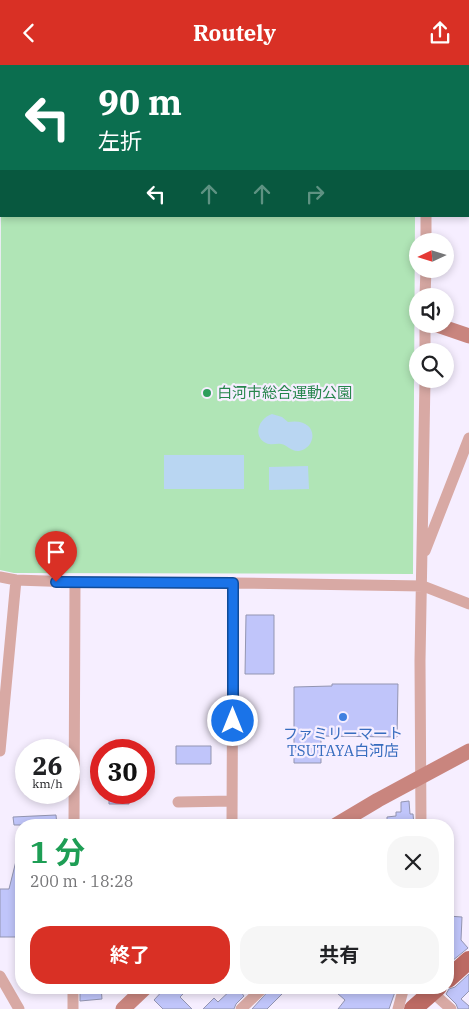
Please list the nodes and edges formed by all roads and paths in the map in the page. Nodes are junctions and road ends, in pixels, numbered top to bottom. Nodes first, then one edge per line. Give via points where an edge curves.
1 (426, 217) edge
2 (426, 233) edge
3 (454, 331) edge
4 (469, 337) edge
5 (424, 388) edge
6 (469, 438) edge
7 (423, 557) junction
8 (0, 577) edge
9 (16, 580) junction
10 (75, 582) junction
11 (233, 583) junction
12 (422, 586) junction
13 (469, 604) edge
14 (0, 751) edge
15 (469, 751) edge
16 (421, 776) junction
17 (232, 801) junction
18 (178, 802) dead end
19 (74, 819) edge
20 (232, 819) edge
21 (346, 819) edge
22 (421, 819) edge
23 (469, 960) edge
24 (454, 974) edge
25 (1, 979) edge
26 (73, 994) edge
27 (138, 994) edge
28 (257, 994) edge
29 (402, 994) edge
30 (430, 994) edge
31 (439, 994) edge
32 (19, 1009) edge
33 (73, 1009) edge
34 (122, 1009) edge
35 (241, 1009) edge
36 (398, 1009) edge
37 (413, 1009) edge
38 (452, 1009) edge

1 - 2 street
3 - 4 street
5 - 7 street
6 - 7 street
7 - 12 street
8 - 9 street
9 - 10 street
9 - 14 street
10 - 11 street
10 - 19 street
11 - 12 street
11 - 17 street
12 - 13 street
12 - 16 street
15 - 16 street
16 - 21 street
16 - 22 street
17 - 18 street
17 - 20 street
23 - 24 main road
25 - 32 street
26 - 33 street
27 - 34 street
28 - 35 street
29 - 36 street
30 - 37 main road
31 - 38 street

